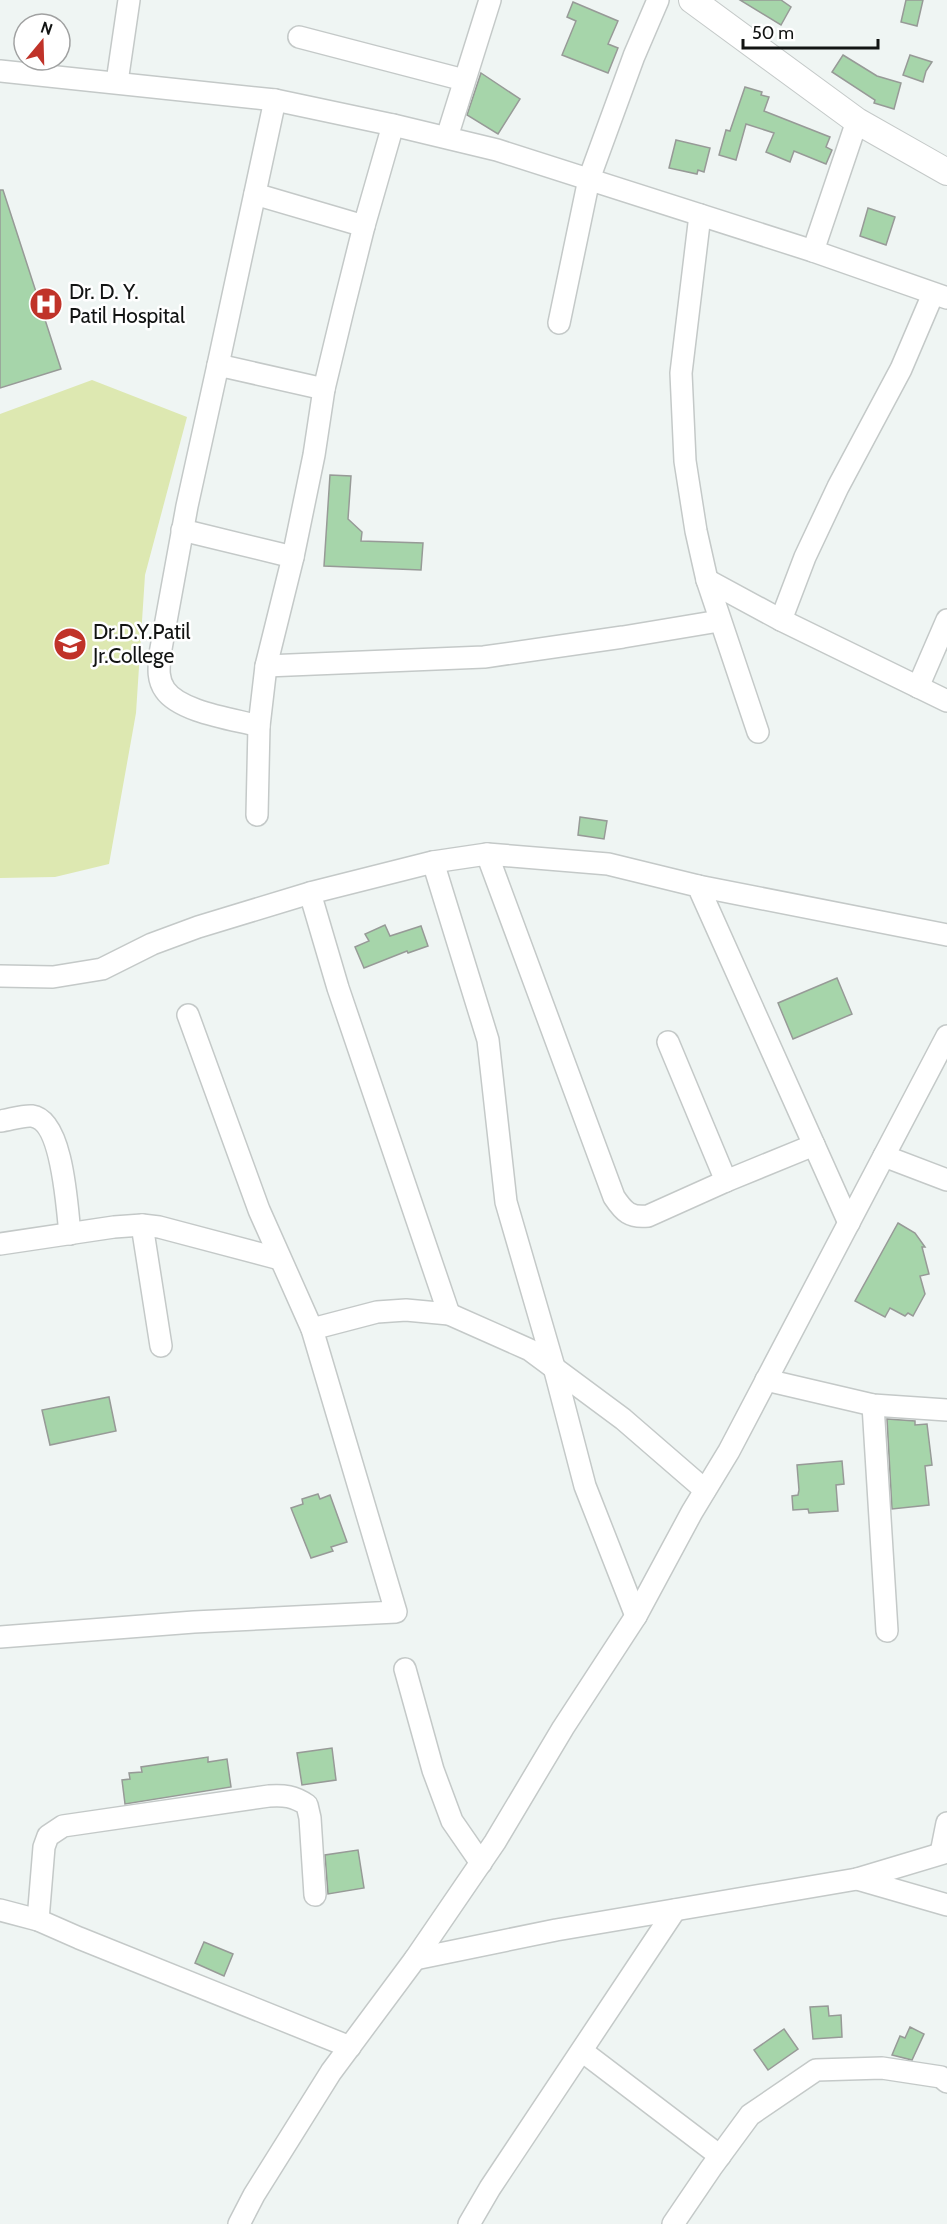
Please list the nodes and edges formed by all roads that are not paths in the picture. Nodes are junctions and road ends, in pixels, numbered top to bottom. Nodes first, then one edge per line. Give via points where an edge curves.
1 (129, 0) edge
2 (490, 0) edge
3 (658, 0) edge
4 (692, 0) edge
5 (299, 37) dead end
6 (0, 71) edge
7 (464, 80) junction
8 (117, 82) junction
9 (275, 100) junction
10 (857, 121) junction
11 (393, 125) junction
12 (447, 137) junction
13 (947, 172) edge
14 (590, 179) junction
15 (255, 194) junction
16 (700, 215) junction
17 (364, 226) junction
18 (813, 251) junction
19 (940, 296) edge
20 (559, 323) dead end
21 (218, 365) junction
22 (324, 389) junction
23 (183, 530) junction
24 (293, 557) junction
25 (707, 580) junction
26 (781, 620) junction
27 (947, 620) edge
28 (719, 621) junction
29 (266, 666) junction
30 (918, 687) junction
31 (947, 701) edge
32 (259, 726) junction
33 (758, 732) dead end
34 (256, 815) dead end
35 (487, 854) junction
36 (433, 862) junction
37 (699, 886) junction
38 (310, 893) junction
39 (947, 935) edge
40 (0, 976) edge
41 (188, 1015) dead end
42 (947, 1036) edge
43 (668, 1042) dead end
44 (0, 1121) edge
45 (814, 1145) junction
46 (884, 1156) junction
47 (947, 1180) edge
48 (726, 1181) junction
49 (849, 1223) junction
50 (142, 1225) junction
51 (70, 1234) junction
52 (0, 1244) edge
53 (280, 1259) junction
54 (449, 1314) junction
55 (312, 1329) junction
56 (161, 1346) dead end
57 (554, 1367) junction
58 (766, 1380) junction
59 (873, 1405) junction
60 (947, 1410) edge
61 (705, 1490) junction
62 (636, 1616) junction
63 (887, 1630) dead end
64 (0, 1637) edge
65 (405, 1669) dead end
66 (947, 1823) edge
67 (944, 1853) edge
68 (481, 1863) junction
69 (857, 1880) junction
70 (315, 1895) dead end
71 (947, 1905) edge
72 (0, 1910) edge
73 (675, 1910) junction
74 (38, 1920) junction
75 (415, 1959) junction
76 (350, 2047) junction
77 (582, 2051) junction
78 (945, 2076) edge
79 (720, 2156) junction
80 (239, 2224) edge
81 (469, 2224) edge
82 (673, 2224) edge

1 - 8 street
2 - 7 street
3 - 14 street
4 - 10 street
5 - 7 street
6 - 8 street
7 - 12 street
8 - 9 street
9 - 11 street
9 - 15 street
10 - 13 street
10 - 18 street
11 - 12 street
11 - 17 street
12 - 14 street
14 - 16 street
14 - 20 street
15 - 17 street
15 - 21 street
16 - 18 street
16 - 25 street via 681,373 685,461
17 - 22 street
18 - 19 street
19 - 26 street via 838,487 805,556
21 - 22 street
21 - 23 street
22 - 24 street
23 - 24 street
23 - 32 street via 160,654 159,675 164,690 177,702
24 - 29 street
25 - 26 street
25 - 28 street
26 - 30 street
27 - 30 street
28 - 29 street via 484,657
28 - 33 street
29 - 32 street
30 - 31 street
32 - 34 street
35 - 36 street
35 - 37 street via 608,864
35 - 48 street via 622,1210 634,1217 648,1216
36 - 38 street
36 - 57 street via 488,1040 506,1202
37 - 39 street
37 - 45 street
38 - 40 street via 198,927 102,969 53,977
38 - 54 street via 338,988
41 - 53 street
42 - 46 street
43 - 48 street
44 - 51 street via 32,1116 46,1123 57,1145
45 - 48 street
45 - 49 street
46 - 47 street
46 - 49 street
49 - 58 street
50 - 51 street
50 - 53 street
50 - 56 street
51 - 52 street
53 - 55 street
54 - 55 street via 377,1312
54 - 57 street via 530,1350
55 - 64 street via 396,1612
57 - 61 street via 623,1419
57 - 62 street via 585,1485
58 - 59 street
58 - 61 street
59 - 60 street
59 - 63 street
61 - 62 street
62 - 68 street
65 - 68 street via 433,1770 452,1821
66 - 67 street
67 - 69 street
68 - 75 street
69 - 71 street
69 - 73 street
70 - 74 street via 307,1804 285,1795 269,1796 63,1826 48,1836 45,1847
72 - 74 street
73 - 75 street
73 - 77 street
74 - 76 street
75 - 76 street
76 - 80 street
77 - 79 street
77 - 81 street
78 - 79 street via 882,2068 816,2070 750,2115
79 - 82 street

